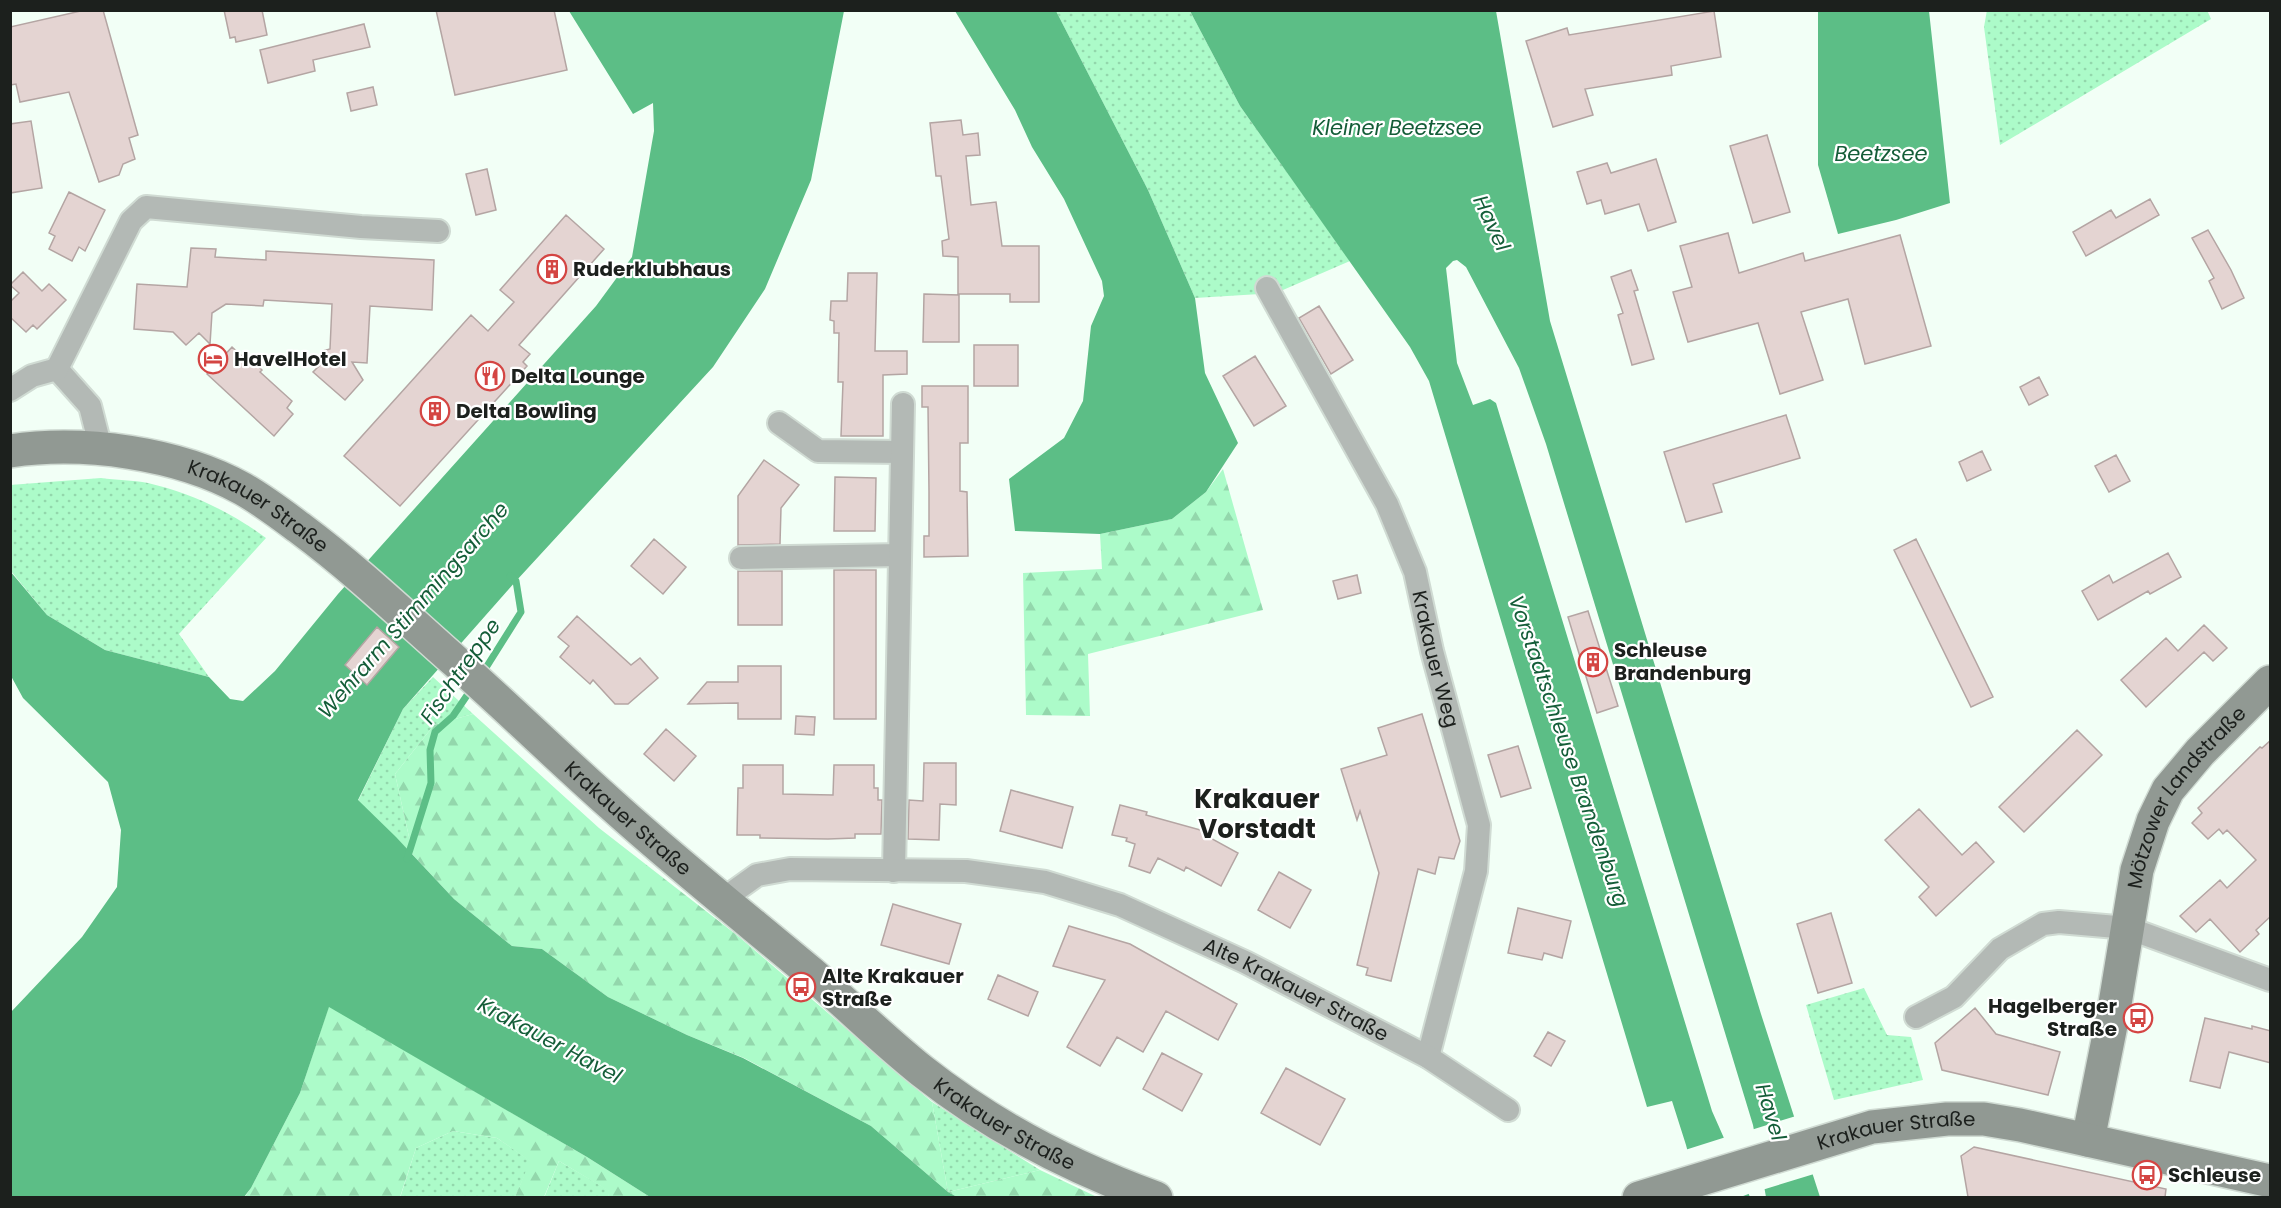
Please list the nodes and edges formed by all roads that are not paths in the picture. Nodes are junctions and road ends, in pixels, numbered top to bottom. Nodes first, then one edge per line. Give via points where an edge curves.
1 (438, 231) dead end
2 (1267, 288) dead end
3 (57, 369) junction
4 (10, 390) edge
5 (903, 404) dead end
6 (779, 423) dead end
7 (101, 449) junction
8 (10, 451) edge
9 (902, 452) junction
10 (900, 555) junction
11 (741, 558) dead end
12 (2271, 682) edge
13 (894, 871) junction
14 (722, 900) junction
15 (2128, 928) junction
16 (2271, 980) edge
17 (1916, 1017) dead end
18 (1428, 1057) junction
19 (1508, 1110) dead end
20 (2088, 1140) junction
21 (2271, 1181) edge
22 (1155, 1197) edge
23 (1639, 1197) edge

1 - 3 street via 146,207 130,221
2 - 18 street, Krakauer Weg via 1386,504 1414,572 1479,825 1476,871
3 - 4 street via 32,376
3 - 7 street via 90,406
5 - 9 street
6 - 9 street via 818,451
7 - 8 main road, Krakauer Straße
7 - 14 main road, Krakauer Straße via 156,458 214,476 268,505 339,557 612,806
9 - 10 street
10 - 11 street
10 - 13 street
12 - 15 main road, Mötzower Landstraße via 2200,752 2168,790 2137,870
13 - 14 street, Alte Krakauer Straße via 790,869 757,875
13 - 18 street, Alte Krakauer Straße via 966,871 1045,882 1120,905 1245,962
14 - 22 main road, Krakauer Straße via 921,1070 983,1116 1099,1177
15 - 16 street
15 - 17 street via 2043,924 2000,949 1954,998
15 - 20 main road, Mötzower Landstraße
18 - 19 street, Alte Krakauer Straße
20 - 21 main road, Krakauer Straße
20 - 23 main road, Krakauer Straße via 1984,1119 1911,1121 1862,1129

